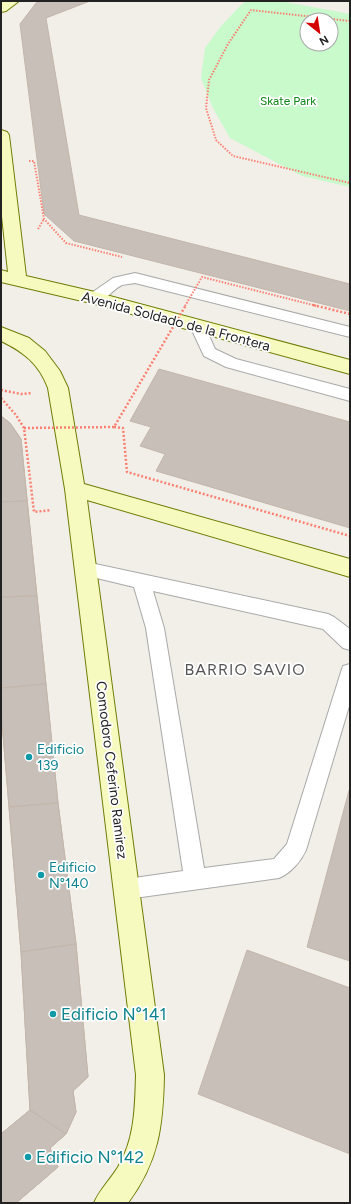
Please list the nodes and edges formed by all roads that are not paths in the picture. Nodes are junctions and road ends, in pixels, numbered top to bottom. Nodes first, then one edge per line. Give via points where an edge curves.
1 (12, 1) edge
2 (1, 8) edge
3 (1, 135) edge
4 (10, 278) edge
5 (95, 298) junction
6 (198, 326) junction
7 (350, 332) edge
8 (2, 334) edge
9 (350, 368) edge
10 (350, 395) edge
11 (75, 490) junction
12 (350, 568) edge
13 (86, 569) junction
14 (141, 581) junction
15 (350, 642) edge
16 (350, 672) edge
17 (196, 880) junction
18 (127, 889) junction
19 (109, 1203) edge

1 - 2 street
3 - 4 street
4 - 5 street, Avenida Soldado de la Frontera
5 - 6 street, Avenida Soldado de la Frontera
5 - 7 lane via 118,281 135,278
6 - 9 street, Avenida Soldado de la Frontera
6 - 10 lane via 209,352 231,363
8 - 11 street, Comodoro Ceferino Ramirez via 22,343 51,371 58,388
11 - 12 street
11 - 13 street, Comodoro Ceferino Ramirez
13 - 14 lane
13 - 18 street, Comodoro Ceferino Ramirez
14 - 15 lane via 328,622
14 - 17 lane via 155,628
16 - 17 lane via 296,850 279,868
17 - 18 lane
18 - 19 street, Comodoro Ceferino Ramirez via 150,1075 149,1112 143,1146 128,1178

